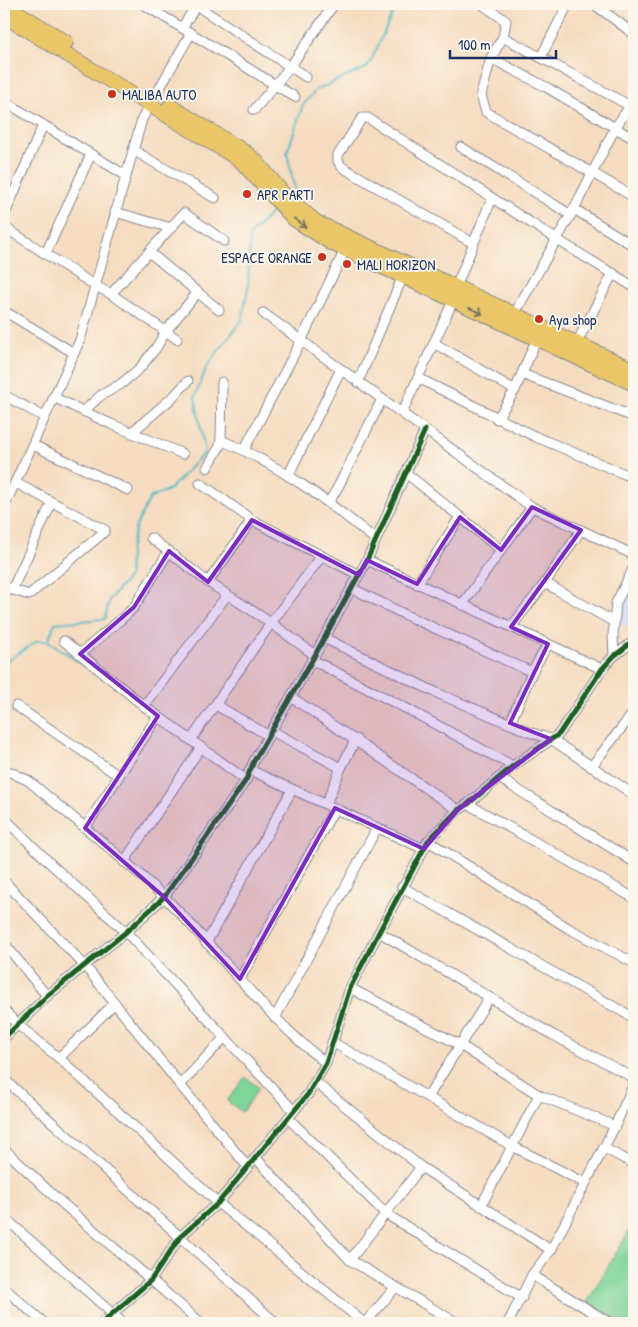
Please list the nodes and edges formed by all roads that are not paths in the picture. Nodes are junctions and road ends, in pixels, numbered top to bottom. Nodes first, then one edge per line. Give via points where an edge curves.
1 (143, 4) edge
2 (196, 4) edge
3 (334, 4) edge
4 (482, 4) edge
5 (568, 4) edge
6 (594, 4) edge
7 (11, 9) edge
8 (182, 28) junction
9 (191, 33) junction
10 (634, 34) edge
11 (503, 37) junction
12 (541, 57) junction
13 (491, 58) junction
14 (290, 67) junction
15 (306, 77) dead end
16 (276, 85) junction
17 (295, 97) dead end
18 (152, 100) junction
19 (4, 102) edge
20 (633, 104) edge
21 (254, 110) dead end
22 (43, 125) junction
23 (615, 128) junction
24 (634, 139) edge
25 (461, 147) dead end
26 (132, 150) junction
27 (91, 154) junction
28 (125, 174) junction
29 (592, 174) junction
30 (215, 198) dead end
31 (492, 198) junction
32 (634, 198) edge
33 (114, 212) junction
34 (572, 212) junction
35 (4, 216) edge
36 (4, 227) edge
37 (171, 228) junction
38 (556, 239) junction
39 (224, 241) dead end
40 (473, 243) junction
41 (634, 246) edge
42 (344, 250) junction
43 (46, 252) junction
44 (149, 252) junction
45 (613, 273) junction
46 (403, 276) junction
47 (94, 285) junction
48 (634, 286) edge
49 (456, 287) junction
50 (198, 292) junction
51 (112, 294) junction
52 (453, 301) junction
53 (4, 310) edge
54 (219, 310) dead end
55 (263, 313) dead end
56 (511, 320) junction
57 (166, 331) junction
58 (537, 338) junction
59 (176, 340) dead end
60 (301, 341) junction
61 (434, 343) junction
62 (576, 344) junction
63 (74, 353) junction
64 (633, 366) edge
65 (341, 369) junction
66 (522, 374) junction
67 (418, 378) junction
68 (188, 381) dead end
69 (222, 382) dead end
70 (358, 382) junction
71 (634, 384) edge
72 (514, 390) junction
73 (4, 395) edge
74 (53, 397) junction
75 (382, 399) junction
76 (84, 411) junction
77 (402, 413) junction
78 (44, 417) junction
79 (634, 417) edge
80 (498, 419) junction
81 (425, 430) junction
82 (131, 433) junction
83 (221, 440) junction
84 (33, 445) junction
85 (244, 450) junction
86 (183, 454) dead end
87 (207, 468) dead end
88 (406, 473) junction
89 (288, 476) junction
90 (634, 478) edge
91 (16, 483) junction
92 (200, 483) dead end
93 (128, 490) dead end
94 (52, 502) junction
95 (329, 502) junction
96 (4, 506) edge
97 (532, 507) junction
98 (460, 517) junction
99 (252, 520) junction
100 (581, 530) junction
101 (151, 538) dead end
102 (376, 540) junction
103 (501, 550) junction
104 (168, 551) junction
105 (634, 555) edge
106 (321, 557) junction
107 (367, 560) junction
108 (634, 567) edge
109 (359, 575) junction
110 (208, 582) junction
111 (545, 583) junction
112 (418, 584) junction
113 (351, 588) junction
114 (8, 589) edge
115 (227, 595) junction
116 (462, 605) junction
117 (614, 622) junction
118 (271, 623) junction
119 (511, 627) junction
120 (324, 638) junction
121 (64, 641) dead end
122 (634, 641) edge
123 (548, 644) junction
124 (80, 654) junction
125 (614, 656) junction
126 (314, 658) junction
127 (602, 669) junction
128 (532, 672) junction
129 (291, 697) junction
130 (216, 705) junction
131 (16, 706) dead end
132 (144, 706) junction
133 (634, 712) edge
134 (158, 716) junction
135 (510, 723) junction
136 (271, 734) junction
137 (356, 739) junction
138 (551, 739) junction
139 (191, 740) junction
140 (201, 747) junction
141 (513, 766) junction
142 (591, 767) junction
143 (341, 768) junction
144 (250, 770) junction
145 (4, 773) edge
146 (119, 776) junction
147 (499, 778) junction
148 (246, 780) junction
149 (292, 790) junction
150 (634, 795) edge
151 (326, 804) junction
152 (468, 804) junction
153 (335, 808) junction
154 (458, 810) junction
155 (4, 818) edge
156 (85, 828) junction
157 (376, 828) junction
158 (426, 845) junction
159 (124, 862) junction
160 (634, 862) edge
161 (4, 881) edge
162 (402, 888) junction
163 (164, 897) junction
164 (634, 898) edge
165 (126, 932) junction
166 (378, 932) junction
167 (206, 942) junction
168 (4, 943) edge
169 (634, 963) edge
170 (85, 966) junction
171 (240, 979) junction
172 (350, 988) junction
173 (47, 996) junction
174 (489, 998) junction
175 (115, 1003) junction
176 (4, 1010) edge
177 (276, 1018) junction
178 (634, 1018) edge
179 (18, 1024) junction
180 (225, 1037) junction
181 (4, 1038) edge
182 (332, 1042) junction
183 (460, 1046) junction
184 (59, 1058) junction
185 (326, 1062) junction
186 (634, 1078) edge
187 (4, 1079) edge
188 (315, 1082) junction
189 (634, 1084) edge
190 (180, 1085) junction
191 (539, 1095) junction
192 (428, 1097) junction
193 (291, 1114) junction
194 (615, 1126) junction
195 (512, 1146) junction
196 (604, 1148) junction
197 (4, 1149) edge
198 (256, 1158) junction
199 (634, 1164) edge
200 (248, 1166) junction
201 (421, 1166) junction
202 (585, 1183) junction
203 (218, 1203) junction
204 (481, 1206) junction
205 (386, 1214) junction
206 (4, 1217) edge
207 (180, 1238) junction
208 (551, 1250) junction
209 (350, 1260) junction
210 (532, 1275) junction
211 (151, 1280) junction
212 (4, 1288) edge
213 (396, 1288) junction
214 (522, 1298) junction
215 (112, 1314) junction
216 (44, 1323) edge
217 (102, 1323) edge
218 (123, 1323) edge
219 (201, 1323) edge
220 (276, 1323) edge
221 (365, 1323) edge
222 (457, 1323) edge
223 (508, 1323) edge
224 (610, 1323) edge

1 - 8 street
2 - 8 street
2 - 14 street
3 - 14 street
4 - 11 street via 506,21
5 - 12 street
6 - 10 street
7 - 18 main road
8 - 9 street
9 - 16 street
9 - 18 street
11 - 12 street
11 - 13 street
12 - 20 street
13 - 23 street
13 - 29 street via 481,95 486,112
14 - 15 street
14 - 16 street
16 - 17 street
16 - 21 street
18 - 26 street
18 -> 42 main road via 240,160 294,219
18 - 49 main road via 245,152 286,197 316,222
19 - 22 street
20 - 23 street
22 - 27 street
22 - 35 street
23 - 24 street
23 - 29 street
25 - 34 street
26 - 28 street
26 - 30 street
27 - 28 street
27 - 43 street
28 - 33 street
29 - 32 street
29 - 34 street
31 - 38 street
31 - 40 street
31 - 40 street via 368,118 362,118 357,124 338,155 342,167
33 - 37 street
33 - 47 street
34 - 38 street
34 - 41 street
36 - 43 street
37 - 39 street via 184,213
37 - 44 street
38 - 45 street
38 - 56 street
40 - 49 street
42 - 46 main road
42 - 60 street
43 - 47 street
44 - 50 street
44 - 51 street
45 - 48 street
45 - 62 street
46 - 52 main road
46 - 70 street
47 - 51 street
47 - 63 street
49 - 56 main road
50 - 54 street
50 - 57 street
51 - 57 street
52 -> 56 main road
52 - 61 street
53 - 63 street
55 - 60 street
56 - 58 main road
56 - 62 main road
57 - 59 street
57 - 76 street via 140,368
58 - 66 street
58 - 71 main road
60 - 65 street
60 - 85 street
61 - 67 street
61 - 72 street
62 - 64 main road
63 - 74 street
65 - 70 street
65 - 89 street
66 - 72 street
66 - 79 street
67 - 77 street
67 - 80 street
68 - 82 street
69 - 83 street
70 - 75 street
72 - 80 street
73 - 78 street
74 - 76 street
74 - 78 street
75 - 77 street
75 - 95 street
76 - 82 street
77 - 81 street
78 - 84 street
80 - 90 street
81 - 88 street
81 - 97 street
82 - 86 street
83 - 85 street
83 - 87 street
84 - 91 street
84 - 93 street
85 - 89 street
88 - 98 street
88 - 102 street
88 - 103 street
89 - 95 street
91 - 94 street
91 - 96 street
92 - 99 street
94 - 114 street
94 - 114 street via 104,528 104,532 30,595
95 - 102 street
97 - 100 street
97 - 103 street
98 - 103 street
98 - 112 street
99 - 106 street
99 - 110 street
100 - 105 street
100 - 111 street
101 - 104 street
102 - 107 street
103 - 116 street
104 - 110 street
104 - 124 street via 134,607
106 - 109 street
106 - 118 street
107 - 109 street
107 - 112 street
108 - 117 street via 616,603
109 - 113 street
110 - 115 street
111 - 117 street
111 - 119 street
112 - 116 street
113 - 120 street
113 - 128 street
115 - 118 street
115 - 132 street
116 - 119 street
117 - 125 street
118 - 126 street
118 - 130 street
119 - 123 street
120 - 126 street
120 - 135 street via 438,694
121 - 124 street
122 - 125 street
123 - 127 street
123 - 128 street
124 - 132 street
125 - 127 street
126 - 129 street
126 - 141 street
127 - 138 street via 574,714 559,734
128 - 135 street
129 - 136 street
129 - 137 street
130 - 136 street
130 - 139 street
131 - 146 street
132 - 134 street
133 - 142 street
134 - 139 street
134 - 146 street
135 - 138 street
136 - 143 street
136 - 144 street
137 - 143 street
137 - 154 street
138 - 141 street
138 - 142 street
139 - 140 street
140 - 148 street
140 - 159 street
141 - 147 street
142 - 150 street
143 - 151 street
144 - 148 street
144 - 149 street
145 - 156 street via 12,772 29,781
146 - 156 street
147 - 152 street
147 - 160 street
148 - 163 street
149 - 151 street
149 - 167 street
151 - 153 street
152 - 154 street
152 - 164 street
153 - 157 street
153 - 171 street
154 - 158 street
155 - 165 street
156 - 159 street
157 - 158 street
157 - 177 street
158 - 162 street
158 - 169 street
159 - 163 street
161 - 170 street
162 - 166 street
162 - 178 street
163 - 165 street
163 - 167 street
165 - 170 street
165 - 180 street
166 - 172 street
166 - 174 street
167 - 171 street
168 - 173 street
170 - 173 street
170 - 175 street
171 - 177 street
172 - 182 street
172 - 183 street
173 - 179 street
174 - 183 street
174 - 186 street
175 - 184 street
175 - 190 street
176 - 179 street
177 - 185 street
179 - 181 street
179 - 184 street
180 - 190 street
180 - 193 street
182 - 185 street
182 - 192 street
183 - 191 street
183 - 192 street
184 - 203 street
185 - 188 street
187 - 207 street
188 - 193 street
188 - 201 street
189 - 194 street
190 - 200 street
191 - 194 street
191 - 195 street
192 - 195 street
193 - 198 street
193 - 205 street
194 - 196 street
195 - 202 street
195 - 204 street
196 - 199 street
196 - 202 street
197 - 211 street
198 - 200 street
198 - 209 street
200 - 203 street
201 - 204 street
201 - 205 street
202 - 208 street
203 - 207 street
203 - 221 street
204 - 208 street
205 - 209 street
205 - 214 street
206 - 215 street
207 - 211 street
207 - 220 street
208 - 210 street
209 - 213 street
210 - 214 street
210 - 224 street
211 - 215 street
211 - 219 street
212 - 216 street
213 - 221 street
213 - 222 street
214 - 223 street
215 - 217 street
215 - 218 street

